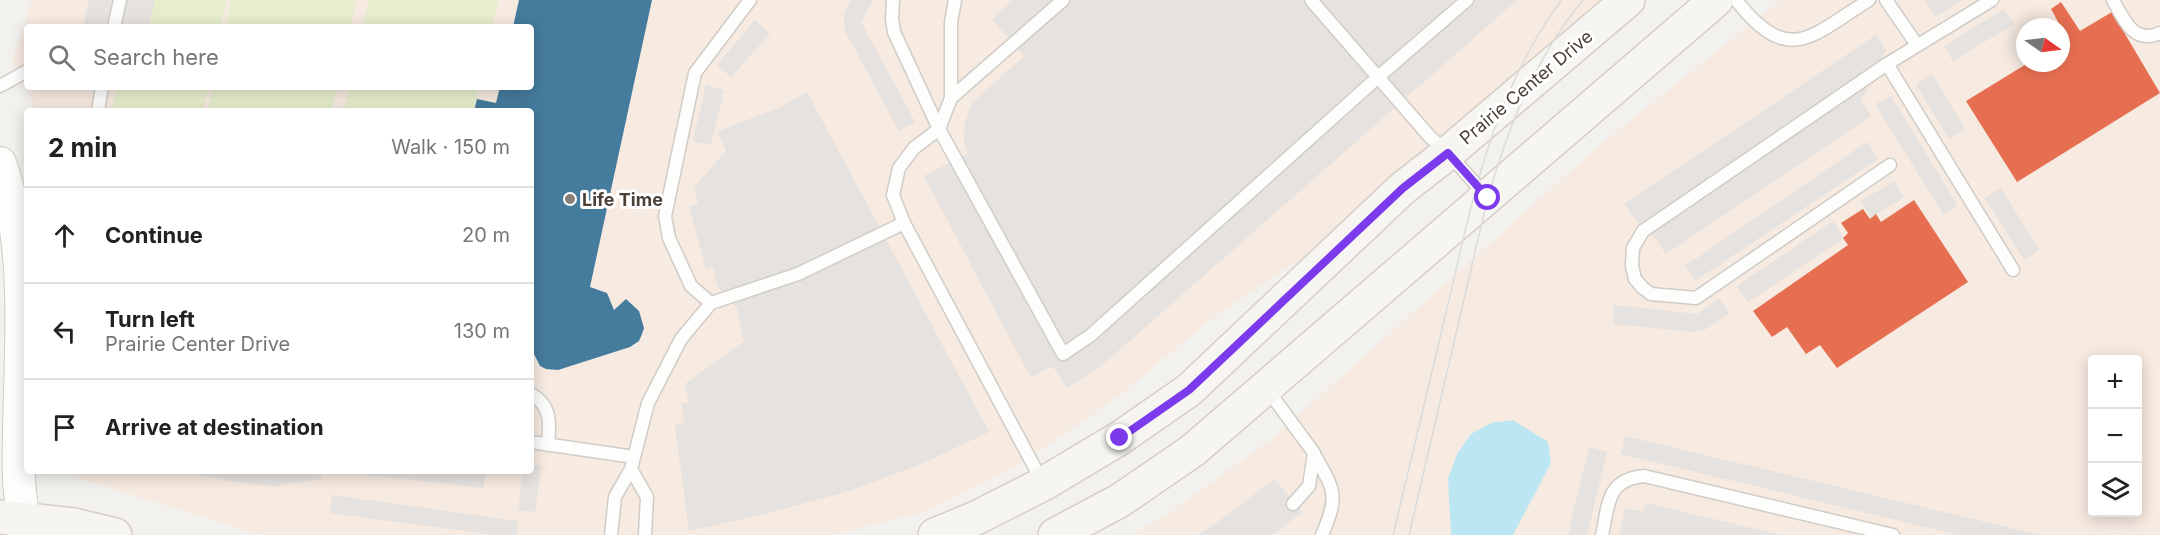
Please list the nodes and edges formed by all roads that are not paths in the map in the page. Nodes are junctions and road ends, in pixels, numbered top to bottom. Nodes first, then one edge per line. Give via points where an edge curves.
1 (120, 0) edge
2 (750, 0) edge
3 (893, 0) edge
4 (956, 0) edge
5 (1063, 0) edge
6 (1311, 0) edge
7 (1467, 0) edge
8 (1628, 0) edge
9 (1716, 0) edge
10 (1736, 0) edge
11 (1869, 0) edge
12 (1886, 0) edge
13 (1992, 0) edge
14 (2113, 0) edge
15 (115, 24) edge
16 (2160, 33) edge
17 (1917, 45) junction
18 (1887, 64) junction
19 (24, 73) edge
20 (1377, 78) junction
21 (0, 86) edge
22 (102, 90) edge
23 (951, 98) junction
24 (98, 108) edge
25 (939, 129) junction
26 (1448, 153) junction
27 (0, 163) edge
28 (1890, 165) dead end
29 (1488, 198) junction
30 (904, 223) junction
31 (2013, 270) dead end
32 (711, 303) junction
33 (1266, 388) junction
34 (534, 396) edge
35 (534, 442) edge
36 (548, 444) junction
37 (1314, 453) junction
38 (633, 463) junction
39 (1043, 484) junction
40 (1293, 504) dead end
41 (16, 524) edge
42 (115, 535) edge
43 (612, 535) edge
44 (645, 535) edge
45 (935, 535) edge
46 (1055, 535) edge
47 (1322, 535) edge
48 (1602, 535) edge
49 (1893, 535) edge

1 - 15 lane
2 - 32 lane via 695,74 665,216 669,238 691,286
3 - 25 lane via 894,32
4 - 23 lane via 951,22
5 - 23 lane
6 - 20 lane
7 - 20 lane
8 - 26 main road, Prairie Center Drive
9 - 29 main road
10 - 11 lane via 1765,31 1776,38 1796,40 1818,32
12 - 17 lane
13 - 17 lane
14 - 16 lane via 2135,33
17 - 18 lane
18 - 28 lane via 1643,231 1633,248 1635,279 1651,294 1696,298
18 - 31 lane
19 - 21 lane
20 - 25 lane via 1091,335 1063,354
20 - 26 lane
22 - 24 lane
23 - 25 lane
25 - 30 lane via 914,148 899,168 893,195
26 - 29 lane
26 - 39 main road, Prairie Center Drive via 1403,188 1189,390 1120,438
27 - 41 street via 20,275
29 - 33 main road
30 - 32 lane via 798,274
30 - 39 lane
32 - 38 lane via 681,339 648,403
33 - 37 lane
33 - 46 main road via 1192,451 1119,501
34 - 36 lane via 548,412 551,422
35 - 36 lane
36 - 38 lane
37 - 40 lane via 1308,486
37 - 47 lane via 1334,496 1333,510
38 - 43 lane via 615,497
38 - 44 lane via 647,497
39 - 45 main road, Prairie Center Drive
41 - 42 main road via 75,525
48 - 49 lane via 1611,493 1630,477 1644,476

